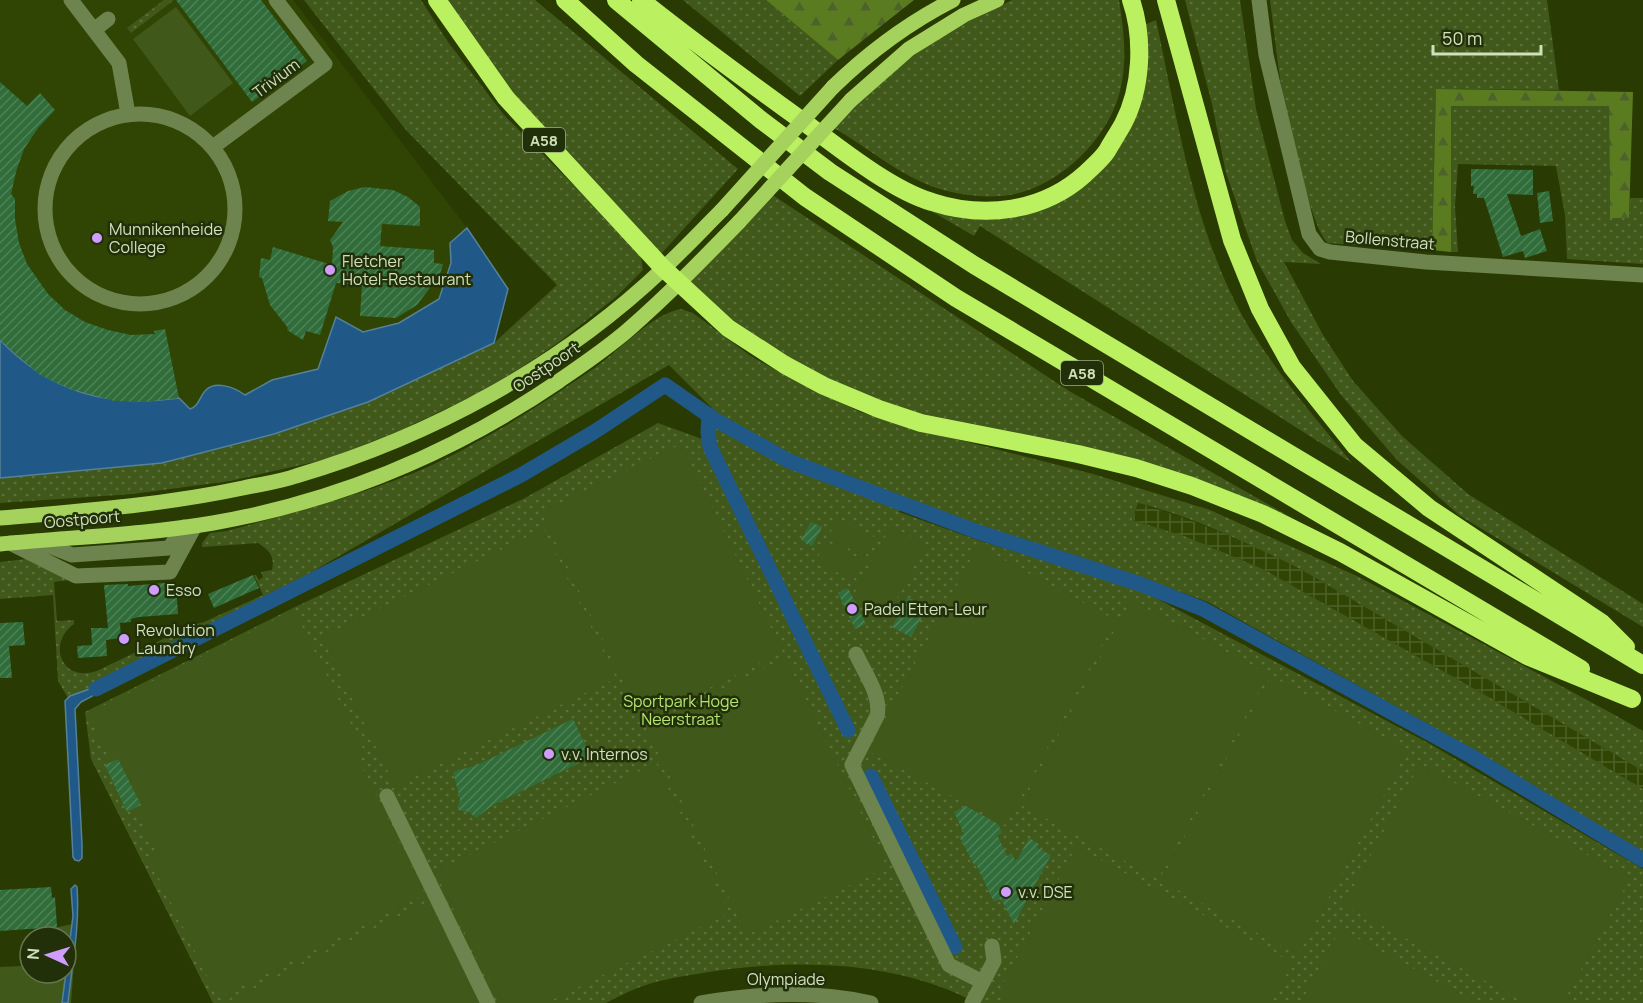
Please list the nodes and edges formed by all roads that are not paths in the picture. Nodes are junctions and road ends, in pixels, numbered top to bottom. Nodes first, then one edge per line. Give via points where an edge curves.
1 (73, 0) edge
2 (276, 0) edge
3 (437, 0) edge
4 (565, 0) edge
5 (616, 0) edge
6 (641, 0) edge
7 (953, 0) edge
8 (997, 0) edge
9 (1131, 0) edge
10 (1166, 0) edge
11 (1259, 0) edge
12 (108, 19) dead end
13 (94, 30) junction
14 (128, 114) junction
15 (213, 147) junction
16 (664, 269) junction
17 (1643, 275) edge
18 (679, 283) junction
19 (0, 518) edge
20 (189, 526) junction
21 (5, 544) edge
22 (856, 654) dead end
23 (1643, 664) edge
24 (1638, 702) edge
25 (387, 796) dead end
26 (992, 946) dead end
27 (983, 982) junction
28 (808, 999) edge
29 (488, 1003) edge
30 (701, 1003) edge
31 (871, 1003) edge
32 (972, 1003) edge

1 - 13 street
2 - 15 street, Trivium via 325,64
3 - 16 highway, A58 via 506,98
4 - 24 highway, A58 via 636,64 805,197 956,298
5 - 23 highway, A58 via 761,120 840,178 974,265
6 - 9 highway via 859,162 931,202 979,212 1025,207 1053,196 1103,157 1124,122 1137,84 1139,43
7 - 16 main road, Oostpoort, bridge via 896,36 833,87
8 - 18 main road, Oostpoort, bridge via 909,49 851,100
10 - 23 highway, A58 via 1232,240 1260,309 1292,367 1355,446 1421,501 1602,623
11 - 17 street, Bollenstraat via 1266,55 1309,234 1320,249 1426,262
12 - 13 street
13 - 14 street via 119,63
14 - 15 street via 175,119
14 - 15 street via 93,126 70,144 54,168 45,196 46,226 55,253 72,277 96,294 123,304 152,304 181,296 205,280 223,258 234,230 236,201 228,172
16 - 18 highway
16 - 19 main road, Oostpoort via 554,356 488,397 372,451 295,477 200,497
18 - 20 main road, Oostpoort via 594,357 501,418 389,474 284,508
18 - 24 highway, A58 via 728,328 824,386 921,423 1078,453 1192,486 1263,514 1340,552 1527,656
20 - 21 main road, Oostpoort
20 - 21 street via 170,572 76,576
22 - 27 street via 878,707 852,765 949,965
25 - 29 street
26 - 27 street via 994,961
27 - 32 street
28 - 30 street, Olympiade via 730,998
28 - 31 street, Olympiade

